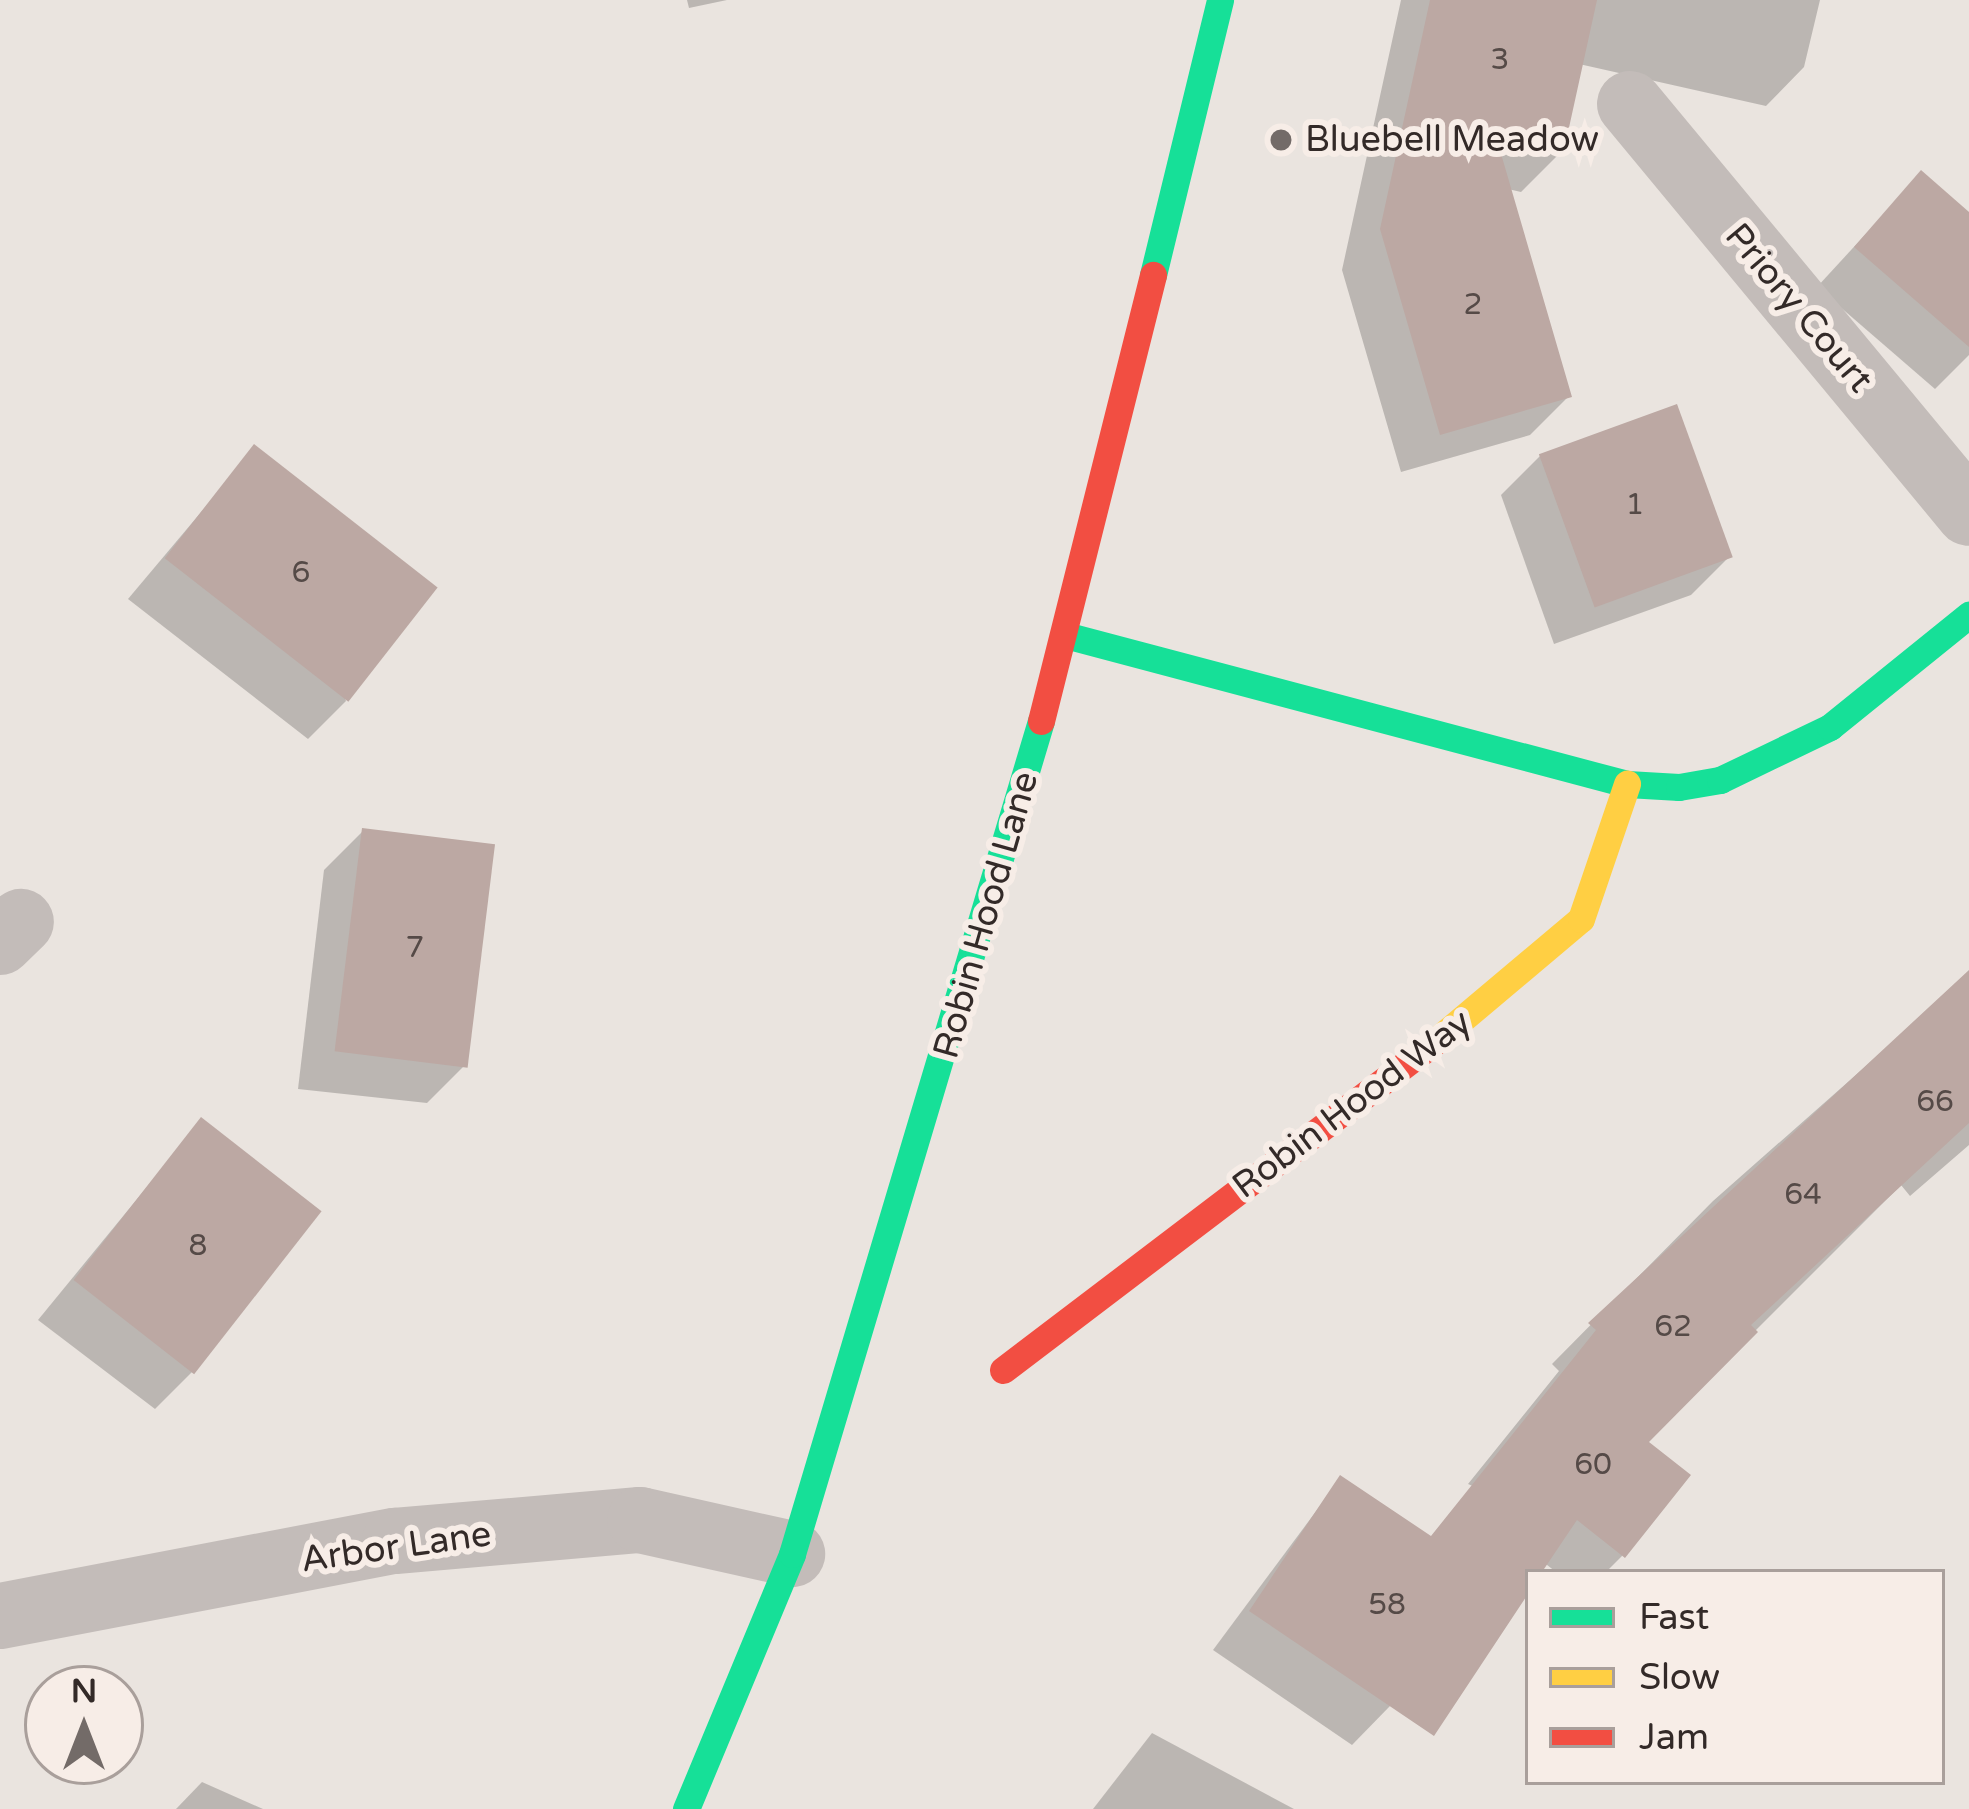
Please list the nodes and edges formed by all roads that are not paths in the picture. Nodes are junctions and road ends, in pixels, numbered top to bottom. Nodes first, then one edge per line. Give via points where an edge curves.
1 (1220, 0) edge
2 (1630, 104) dead end
3 (1969, 513) edge
4 (1969, 615) edge
5 (1065, 635) junction
6 (1627, 784) junction
7 (1004, 1370) dead end
8 (792, 1554) junction
9 (0, 1616) edge
10 (686, 1809) edge

1 - 5 main road, Robin Hood Lane
2 - 3 street, Priory Court
4 - 6 main road via 1782,754 1720,780
5 - 6 main road
5 - 8 main road, Robin Hood Lane
6 - 7 main road, Robin Hood Way via 1581,919 1553,952
8 - 9 street, Arbor Lane via 640,1520 395,1541
8 - 10 main road, Robin Hood Lane

